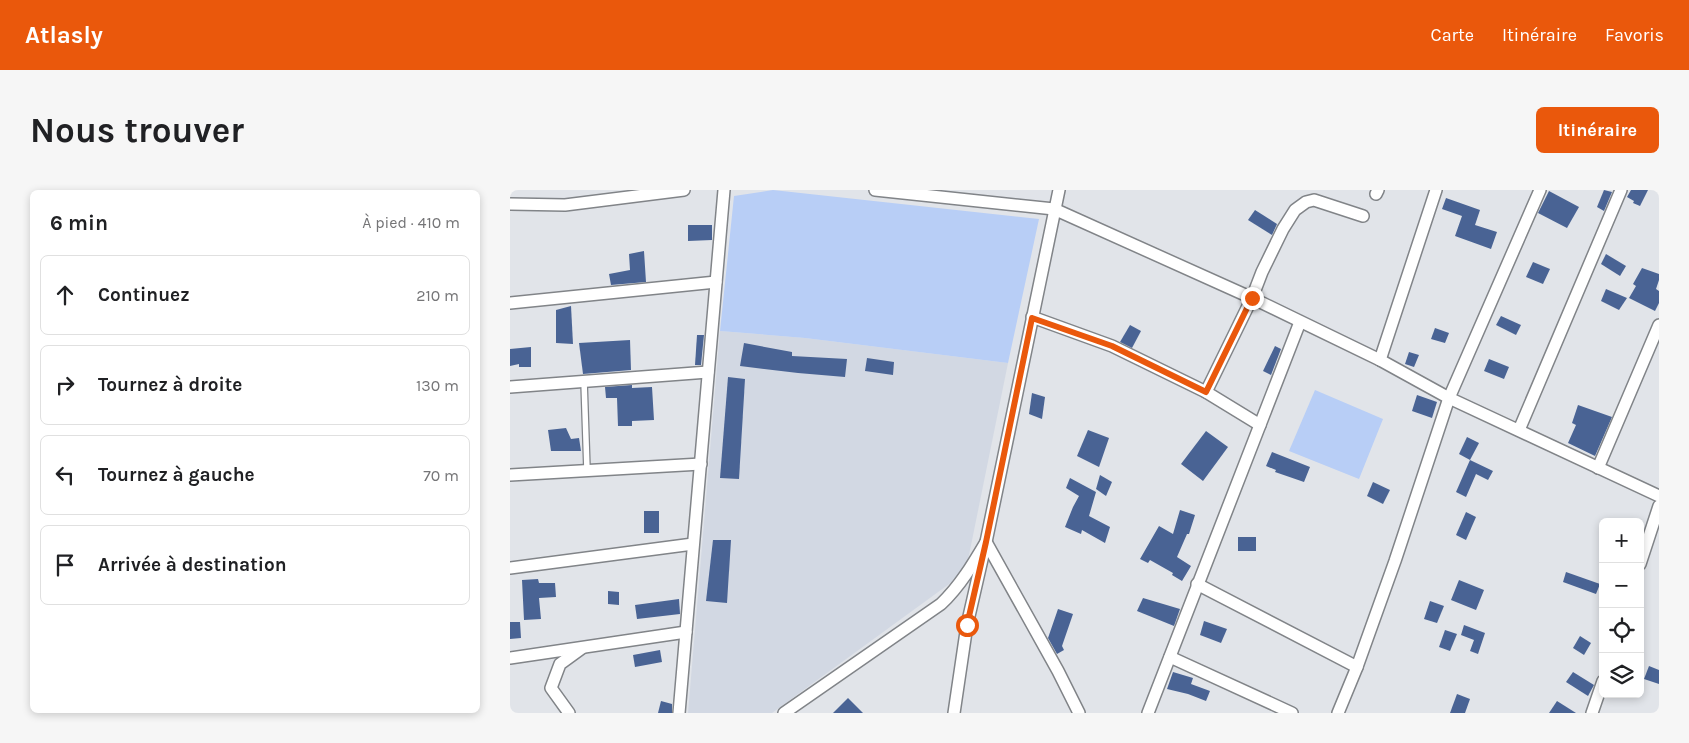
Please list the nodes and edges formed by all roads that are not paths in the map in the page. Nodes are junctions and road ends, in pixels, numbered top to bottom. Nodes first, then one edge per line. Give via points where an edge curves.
1 (684, 190) edge
2 (724, 190) edge
3 (875, 190) edge
4 (1059, 190) edge
5 (1436, 190) edge
6 (1540, 190) edge
7 (1621, 190) edge
8 (510, 204) edge
9 (1054, 209) junction
10 (1363, 216) dead end
11 (716, 282) junction
12 (1252, 298) junction
13 (510, 303) edge
14 (1032, 318) junction
15 (1300, 322) junction
16 (1659, 325) edge
17 (1380, 360) junction
18 (708, 372) junction
19 (584, 382) junction
20 (510, 387) edge
21 (1206, 392) junction
22 (1449, 398) junction
23 (1260, 425) junction
24 (1519, 430) junction
25 (700, 464) junction
26 (1598, 468) junction
27 (587, 470) junction
28 (510, 475) edge
29 (1659, 496) edge
30 (1659, 506) edge
31 (986, 542) junction
32 (694, 544) junction
33 (1640, 563) edge
34 (510, 568) edge
35 (1197, 584) junction
36 (686, 632) junction
37 (582, 647) junction
38 (1170, 657) junction
39 (510, 658) edge
40 (1357, 667) junction
41 (1599, 692) edge
42 (569, 713) edge
43 (679, 713) edge
44 (784, 713) edge
45 (954, 713) edge
46 (1079, 713) edge
47 (1148, 713) edge
48 (1292, 713) edge
49 (1338, 713) edge
50 (1592, 713) edge

1 - 8 street via 565,205
2 - 11 street
3 - 9 street
4 - 9 street
5 - 17 street
6 - 22 street
7 - 24 street
9 - 12 street
9 - 14 street
10 - 12 street via 1314,200 1295,210
11 - 13 street
11 - 18 street
12 - 15 street
12 - 21 street
14 - 21 street via 1112,346
14 - 31 street
15 - 17 street
15 - 23 street
16 - 26 street
17 - 22 street
18 - 19 street
18 - 25 street
19 - 20 street
19 - 27 lane
21 - 23 street
22 - 24 street
22 - 40 street
23 - 35 street
24 - 26 street
25 - 27 street
25 - 32 street
26 - 29 street
27 - 28 street
30 - 33 street
31 - 44 street via 967,574 941,604
31 - 45 street via 967,625
31 - 46 street
32 - 34 street
32 - 36 street
35 - 38 street
35 - 40 street
36 - 37 street
36 - 43 street
37 - 39 street
37 - 42 street via 560,664 551,688
38 - 47 street
38 - 48 street
40 - 49 street
41 - 50 street

